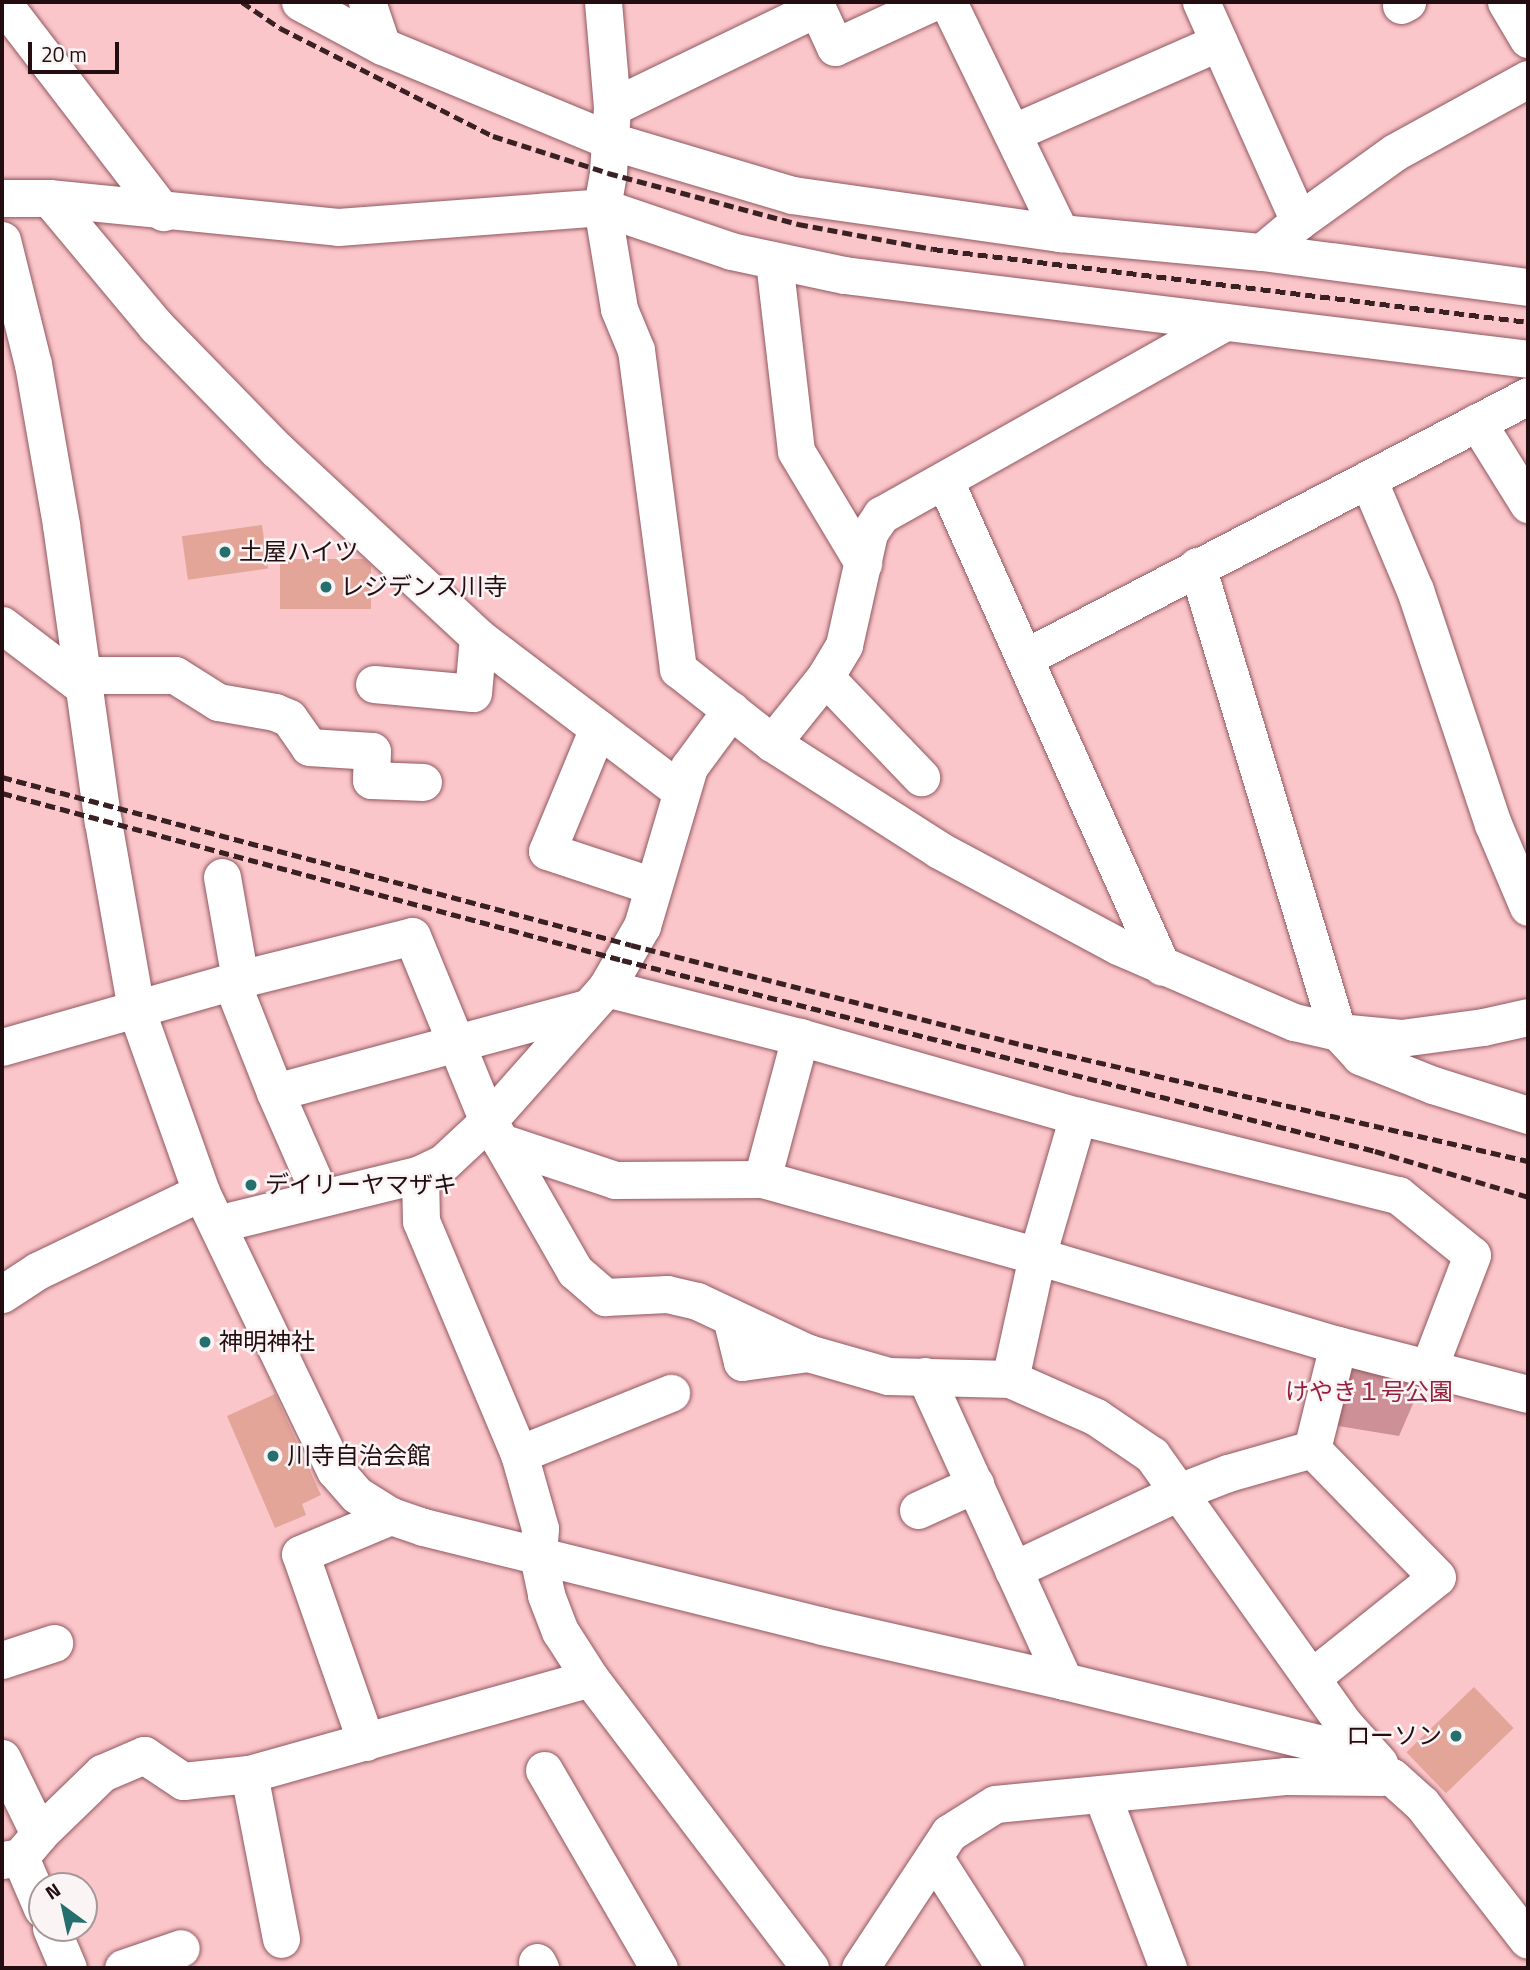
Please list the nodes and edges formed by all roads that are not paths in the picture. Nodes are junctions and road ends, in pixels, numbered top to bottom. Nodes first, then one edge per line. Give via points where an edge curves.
1 (2, 2) edge
2 (300, 2) edge
3 (367, 2) edge
4 (603, 2) edge
5 (933, 2) edge
6 (948, 2) edge
7 (1201, 2) edge
8 (1506, 2) edge
9 (1528, 39) edge
10 (1219, 42) junction
11 (382, 47) junction
12 (1528, 79) edge
13 (612, 124) junction
14 (1012, 133) junction
15 (2, 198) edge
16 (48, 198) junction
17 (602, 206) junction
18 (163, 212) junction
19 (1299, 221) junction
20 (1060, 233) junction
21 (2, 240) edge
22 (1262, 252) junction
23 (774, 261) junction
24 (1528, 287) edge
25 (1226, 322) junction
26 (1528, 359) edge
27 (1528, 396) edge
28 (1477, 422) junction
29 (1367, 479) junction
30 (945, 481) junction
31 (1528, 504) edge
32 (863, 563) junction
33 (1197, 566) junction
34 (2, 625) edge
35 (478, 637) junction
36 (1024, 658) junction
37 (825, 677) junction
38 (83, 681) junction
39 (374, 684) dead end
40 (731, 710) junction
41 (598, 728) junction
42 (772, 743) junction
43 (921, 777) dead end
44 (423, 782) dead end
45 (681, 791) junction
46 (222, 877) dead end
47 (653, 886) junction
48 (1528, 907) edge
49 (1162, 967) junction
50 (235, 980) junction
51 (597, 998) junction
52 (136, 1009) junction
53 (1528, 1017) edge
54 (1338, 1032) junction
55 (800, 1037) junction
56 (457, 1043) junction
57 (2, 1047) edge
58 (275, 1092) junction
59 (1528, 1115) edge
60 (1078, 1116) junction
61 (495, 1132) junction
62 (419, 1174) junction
63 (762, 1180) junction
64 (201, 1192) junction
65 (321, 1197) junction
66 (217, 1224) junction
67 (1037, 1256) junction
68 (2, 1294) edge
69 (1338, 1345) junction
70 (1429, 1367) junction
71 (925, 1376) junction
72 (1010, 1379) junction
73 (671, 1393) dead end
74 (1528, 1394) edge
75 (1312, 1449) junction
76 (519, 1454) junction
77 (975, 1484) junction
78 (1179, 1492) junction
79 (918, 1510) dead end
80 (391, 1516) junction
81 (538, 1556) junction
82 (1013, 1570) junction
83 (54, 1643) dead end
84 (2, 1660) edge
85 (590, 1678) junction
86 (1311, 1678) junction
87 (1064, 1681) junction
88 (366, 1742) junction
89 (2, 1758) edge
90 (544, 1769) dead end
91 (249, 1774) junction
92 (1392, 1777) junction
93 (1102, 1795) junction
94 (20, 1850) edge
95 (934, 1857) junction
96 (28, 1872) edge
97 (1525, 1928) edge
98 (281, 1939) dead end
99 (57, 1942) edge
100 (181, 1948) dead end
101 (68, 1968) edge
102 (123, 1968) edge
103 (659, 1968) edge
104 (810, 1968) edge
105 (860, 1968) edge
106 (1005, 1968) edge
107 (1168, 1968) edge

1 - 18 street
2 - 11 street
3 - 11 street
4 - 13 street
5 - 13 street via 835,47 817,8
6 - 14 street
7 - 10 street
8 - 9 street
10 - 14 street
10 - 19 street
11 - 13 street
12 - 19 street via 1395,152
13 - 17 street
13 - 20 street via 792,195
14 - 20 street
15 - 16 street
16 - 18 street
16 - 35 street via 156,326 277,450
17 - 18 street via 338,227
17 - 23 street via 731,251
17 - 40 street via 619,309 636,350 678,669
19 - 22 street
20 - 22 street
21 - 38 street via 33,364
22 - 24 street
23 - 25 street via 844,275
23 - 32 street via 796,451
25 - 26 street
25 - 30 street
27 - 28 street
28 - 29 street
28 - 31 street
29 - 33 street
29 - 48 street via 1415,590 1493,824
30 - 32 street via 881,515 869,533
30 - 36 street
32 - 37 street via 844,645
33 - 36 street
33 - 54 street
34 - 38 street
35 - 39 street via 473,693
35 - 41 street
36 - 49 street
37 - 42 street
37 - 43 street
38 - 44 street via 175,675 218,702 289,718 309,747 372,751 371,780
38 - 52 street
40 - 42 street
40 - 45 street via 689,767
41 - 45 street
41 - 47 street via 547,851
42 - 49 street via 939,850
45 - 47 street
46 - 50 street
47 - 51 street via 642,926
49 - 54 street via 1294,1022
50 - 52 street
50 - 56 street via 412,936
50 - 58 street
51 - 55 street via 678,1006
51 - 56 street
51 - 61 street
52 - 57 street
52 - 64 street
53 - 54 street via 1401,1038
54 - 59 street via 1360,1056
55 - 60 street
55 - 63 street
56 - 58 street
56 - 61 street
58 - 65 street
60 - 67 street
60 - 70 street via 1398,1195 1472,1255
61 - 62 street
61 - 63 street via 615,1180
61 - 71 street via 575,1271 605,1297 667,1294 697,1301 808,1353 888,1376
62 - 65 street
62 - 76 street via 421,1221
63 - 67 street
64 - 66 street
64 - 68 street via 37,1271
65 - 66 street
66 - 80 street via 335,1469 357,1495
67 - 69 street
67 - 72 street
69 - 70 street
69 - 75 street
70 - 74 street
71 - 72 street
71 - 77 street
72 - 78 street via 1096,1417 1152,1455
73 - 76 street
75 - 78 street
75 - 86 street via 1437,1577
76 - 81 street via 540,1528
77 - 79 street
77 - 82 street
78 - 82 street
78 - 86 street
80 - 81 street
80 - 88 street via 300,1553
81 - 85 street via 560,1631
81 - 87 street
82 - 87 street
83 - 84 street
85 - 88 street
85 - 104 street
86 - 92 street via 1343,1723
87 - 92 street via 1323,1744
88 - 91 street
89 - 94 street
90 - 103 street
91 - 94 street via 183,1781 144,1755 102,1773
91 - 98 street
92 - 93 street via 1285,1776
92 - 97 street via 1422,1804
93 - 95 street via 995,1804 949,1833
93 - 107 street
94 - 96 street
95 - 105 street
95 - 106 street
99 - 101 street
100 - 102 street

